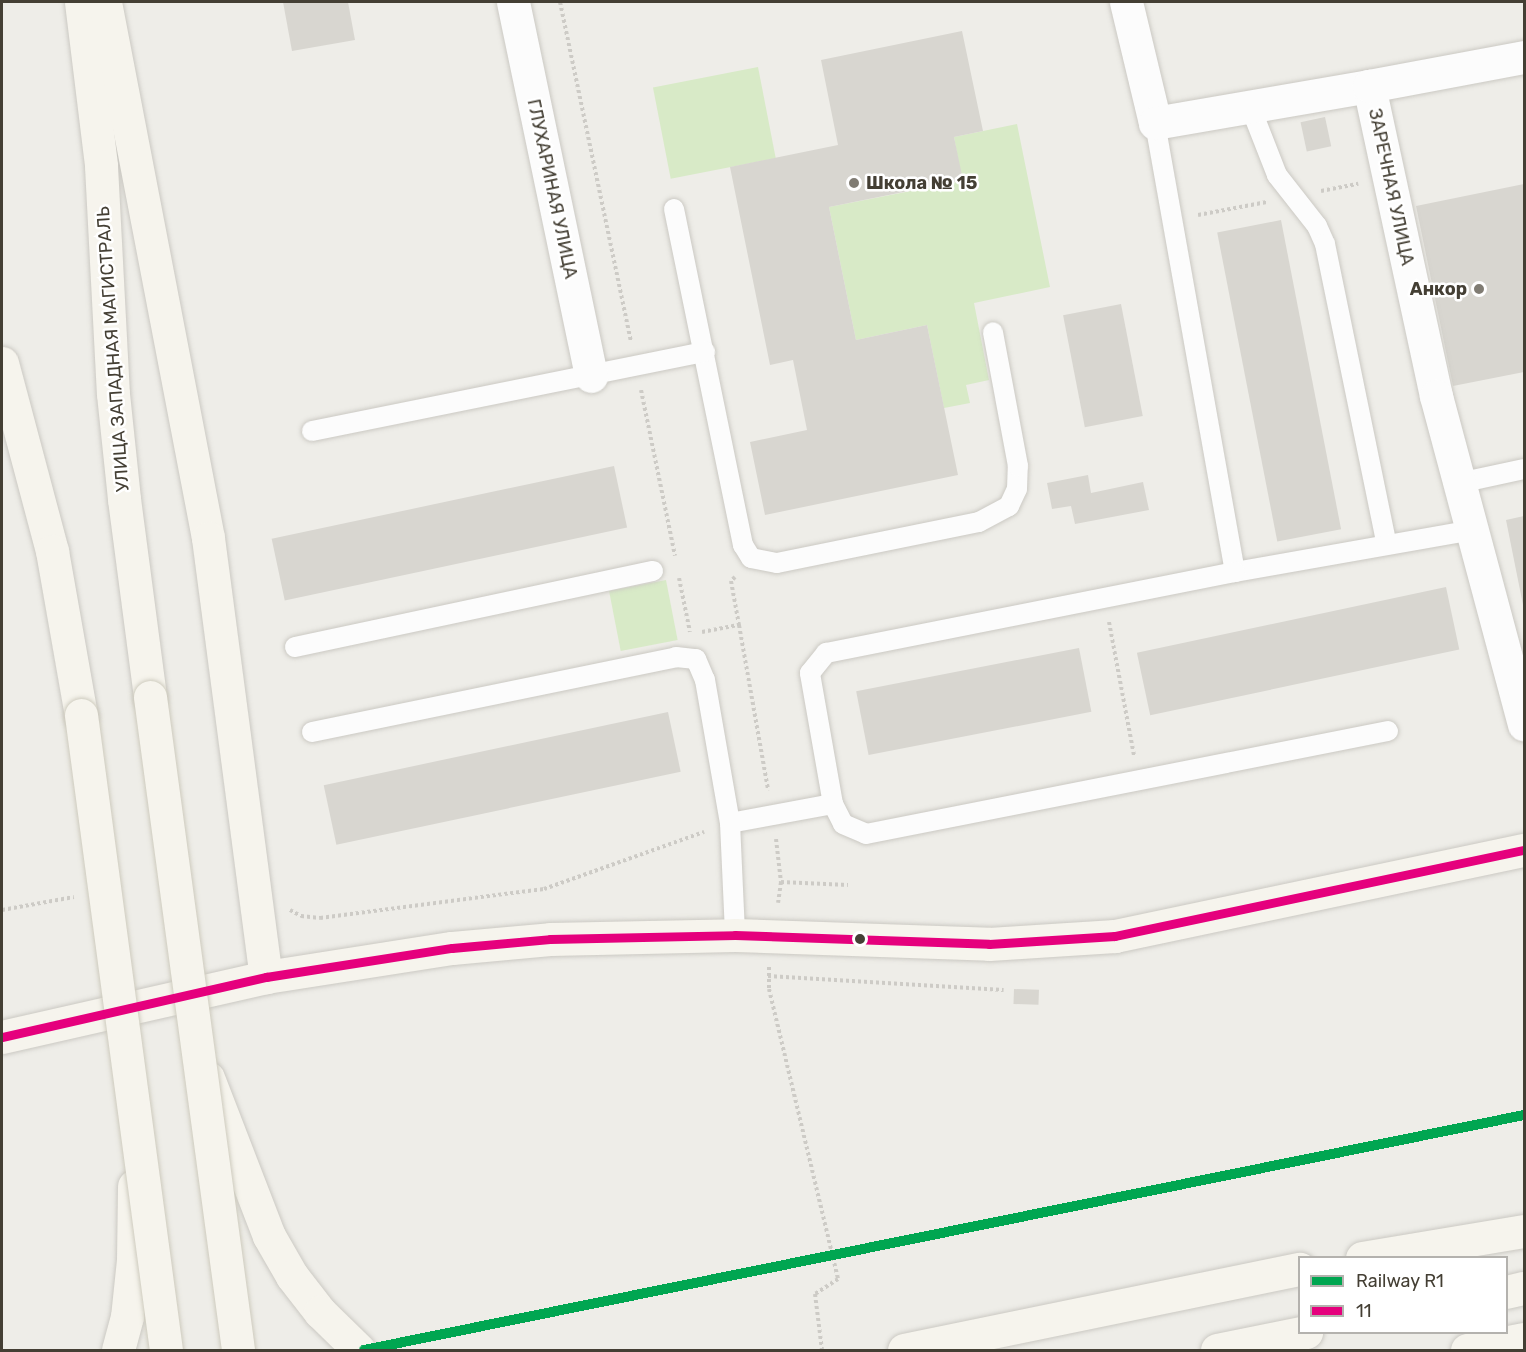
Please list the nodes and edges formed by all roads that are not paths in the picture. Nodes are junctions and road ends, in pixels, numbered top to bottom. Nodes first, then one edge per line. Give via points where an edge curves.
1 (81, 2) edge
2 (105, 2) edge
3 (513, 2) edge
4 (1126, 2) edge
5 (1524, 57) edge
6 (1369, 86) junction
7 (1250, 106) junction
8 (1155, 123) junction
9 (675, 209) dead end
10 (993, 332) dead end
11 (705, 352) junction
12 (2, 363) edge
13 (591, 376) junction
14 (312, 431) dead end
15 (1524, 469) edge
16 (1459, 483) junction
17 (1472, 530) junction
18 (1387, 545) junction
19 (653, 571) dead end
20 (1234, 572) junction
21 (295, 647) dead end
22 (1524, 724) edge
23 (1388, 731) dead end
24 (312, 732) dead end
25 (833, 804) junction
26 (730, 823) junction
27 (1524, 850) edge
28 (735, 935) junction
29 (266, 977) junction
30 (2, 1037) edge
31 (200, 1055) junction
32 (134, 1112) junction
33 (1524, 1231) edge
34 (1368, 1256) edge
35 (1298, 1269) edge
36 (1524, 1288) edge
37 (1508, 1292) edge
38 (1298, 1334) edge
39 (1524, 1339) edge
40 (118, 1350) edge
41 (166, 1350) edge
42 (238, 1350) edge
43 (358, 1350) edge
44 (904, 1350) edge
45 (1217, 1350) edge
46 (1467, 1350) edge

1 - 31 main road, УЛИЦА ЗАПАДНАЯ МАГИСТРАЛЬ, bridge via 100,156 122,487
2 - 29 main road via 208,538
3 - 13 street, ГЛУХАРИНАЯ УЛИЦА
4 - 8 street
5 - 6 street
6 - 7 street, ЗАРЕЧНАЯ УЛИЦА
6 - 16 street, ЗАРЕЧНАЯ УЛИЦА via 1436,396
7 - 8 street, ЗАРЕЧНАЯ УЛИЦА
7 - 18 lane via 1277,175 1317,226 1325,244
8 - 20 lane
9 - 11 lane
10 - 11 lane via 1018,466 1017,489 1009,506 979,522 765,564 751,558 743,545
11 - 13 lane
12 - 32 main road, bridge via 52,551 81,715
13 - 14 lane
15 - 16 lane
16 - 17 street, ЗАРЕЧНАЯ УЛИЦА
17 - 18 lane
17 - 22 street, ЗАРЕЧНАЯ УЛИЦА
18 - 20 lane
19 - 21 lane
20 - 25 lane via 826,653 810,673
23 - 25 lane via 866,834 843,824
24 - 26 lane via 676,657 696,659 705,680
25 - 26 lane
26 - 28 lane
27 - 28 main road via 1115,936 989,944
28 - 29 main road via 550,939 452,948
29 - 30 main road
31 - 42 main road, bridge
31 - 43 main road via 269,1236 291,1276
32 - 40 main road, bridge via 133,1260 127,1317
32 - 41 main road, bridge
33 - 34 main road
35 - 44 main road
36 - 37 main road
38 - 45 main road
39 - 46 main road

